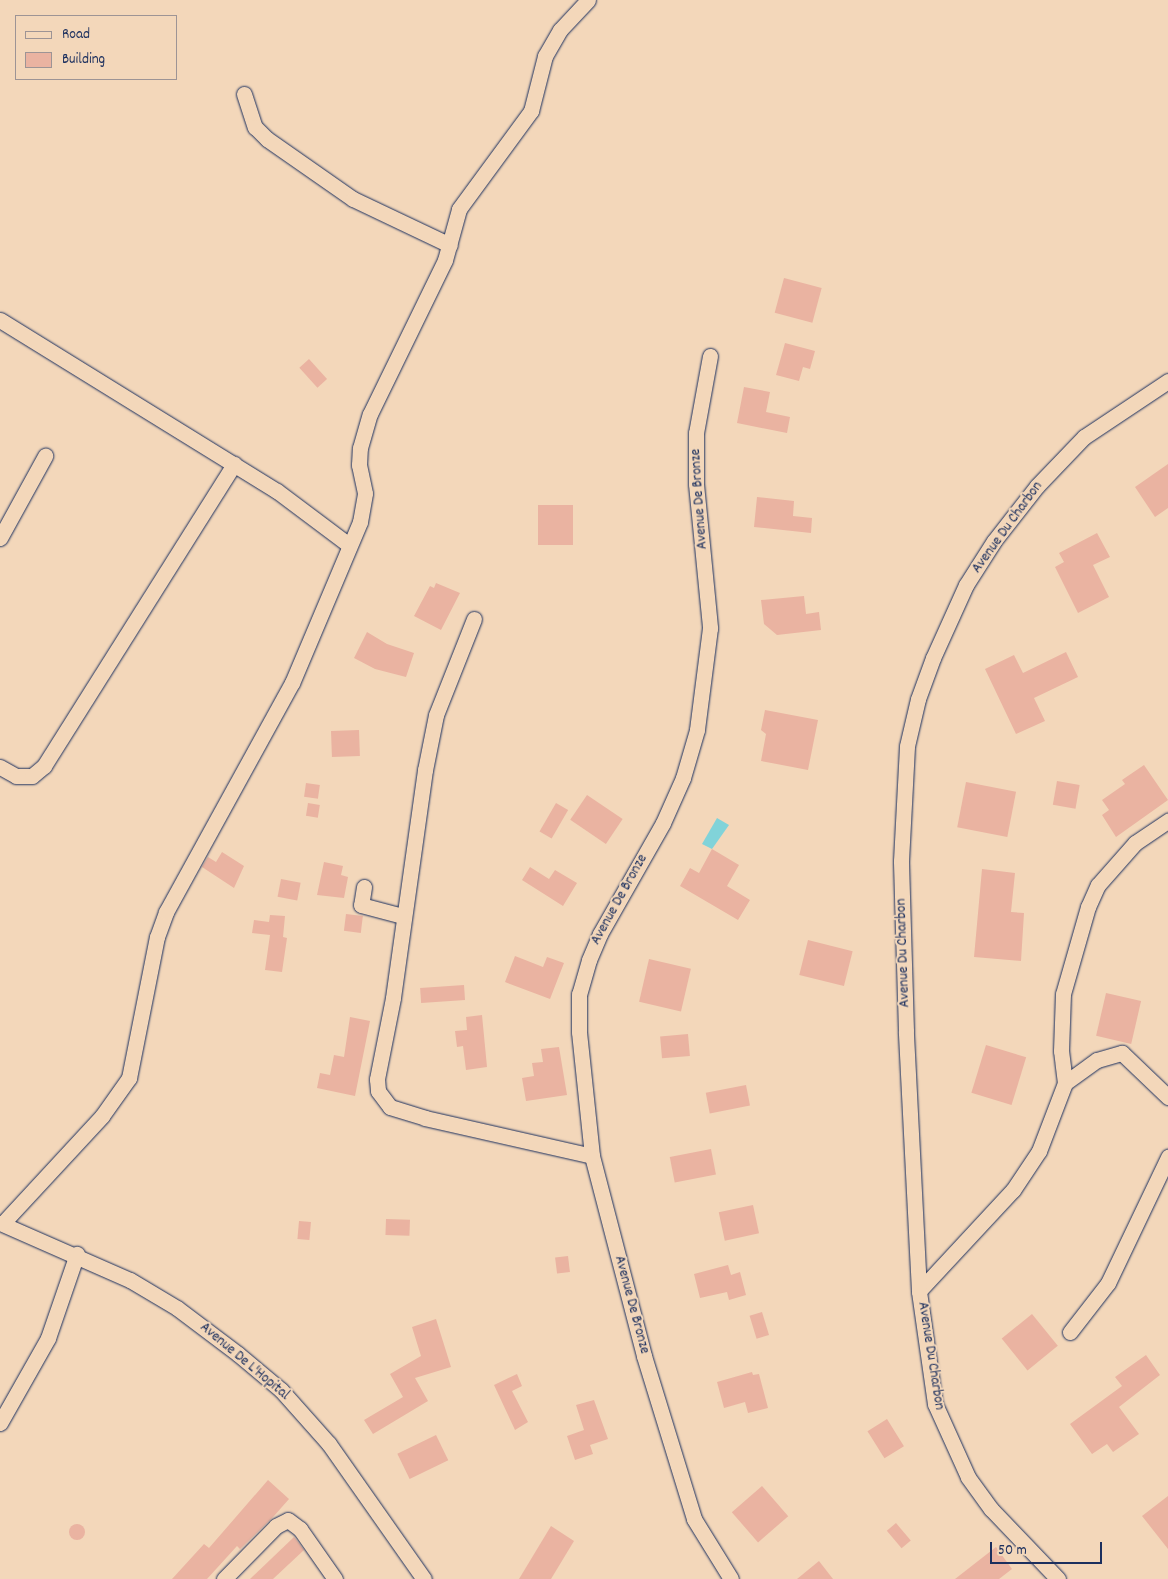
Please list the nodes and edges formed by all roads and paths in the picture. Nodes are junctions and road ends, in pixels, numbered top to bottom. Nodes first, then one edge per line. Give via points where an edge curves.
1 (588, 0) edge
2 (244, 94) dead end
3 (450, 245) junction
4 (0, 320) edge
5 (710, 356) dead end
6 (1168, 381) edge
7 (45, 456) dead end
8 (234, 464) junction
9 (0, 538) edge
10 (350, 545) junction
11 (474, 619) dead end
12 (0, 767) edge
13 (1168, 821) edge
14 (364, 887) dead end
15 (404, 916) junction
16 (1065, 1083) junction
17 (1168, 1098) edge
18 (592, 1156) junction
19 (1168, 1157) edge
20 (2, 1223) edge
21 (77, 1254) junction
22 (919, 1291) junction
23 (1070, 1332) dead end
24 (0, 1423) edge
25 (224, 1579) edge
26 (335, 1579) edge
27 (424, 1579) edge
28 (731, 1579) edge
29 (1058, 1579) edge

1 - 3 street via 560,30 545,56 531,111 459,209
2 - 3 street via 255,128 266,140 353,199
3 - 10 street via 370,414 359,465 364,506
4 - 8 street
5 - 18 street, Avenue De Bronze via 696,433 696,484 710,628 697,730 683,778 663,823 600,934 579,994 578,1032
6 - 22 street, Avenue Du Charbon via 1084,437 1037,486 994,541 966,585 918,699 908,746 901,861
7 - 9 street
8 - 10 street
8 - 12 street via 44,766 32,776 16,776
10 - 20 street via 276,715 166,912 157,937 129,1078 102,1116
11 - 15 street via 436,715 419,802
13 - 16 street via 1135,843 1098,885 1088,906 1063,994 1061,1051
14 - 15 street via 361,905
15 - 18 street via 393,998 377,1079 383,1102 435,1121
16 - 17 street via 1097,1060 1122,1053
16 - 22 street via 1039,1151 1013,1190
18 - 28 street, Avenue De Bronze via 644,1356 685,1496 704,1539
19 - 23 street via 1108,1283
20 - 21 street, Avenue De L'Hopital
21 - 24 street via 48,1338
21 - 27 street, Avenue De L'Hopital via 130,1280 176,1308 281,1390 357,1480
22 - 29 street, Avenue Du Charbon via 935,1404 946,1435 968,1478 991,1509
25 - 26 street via 276,1526 288,1520 300,1529

